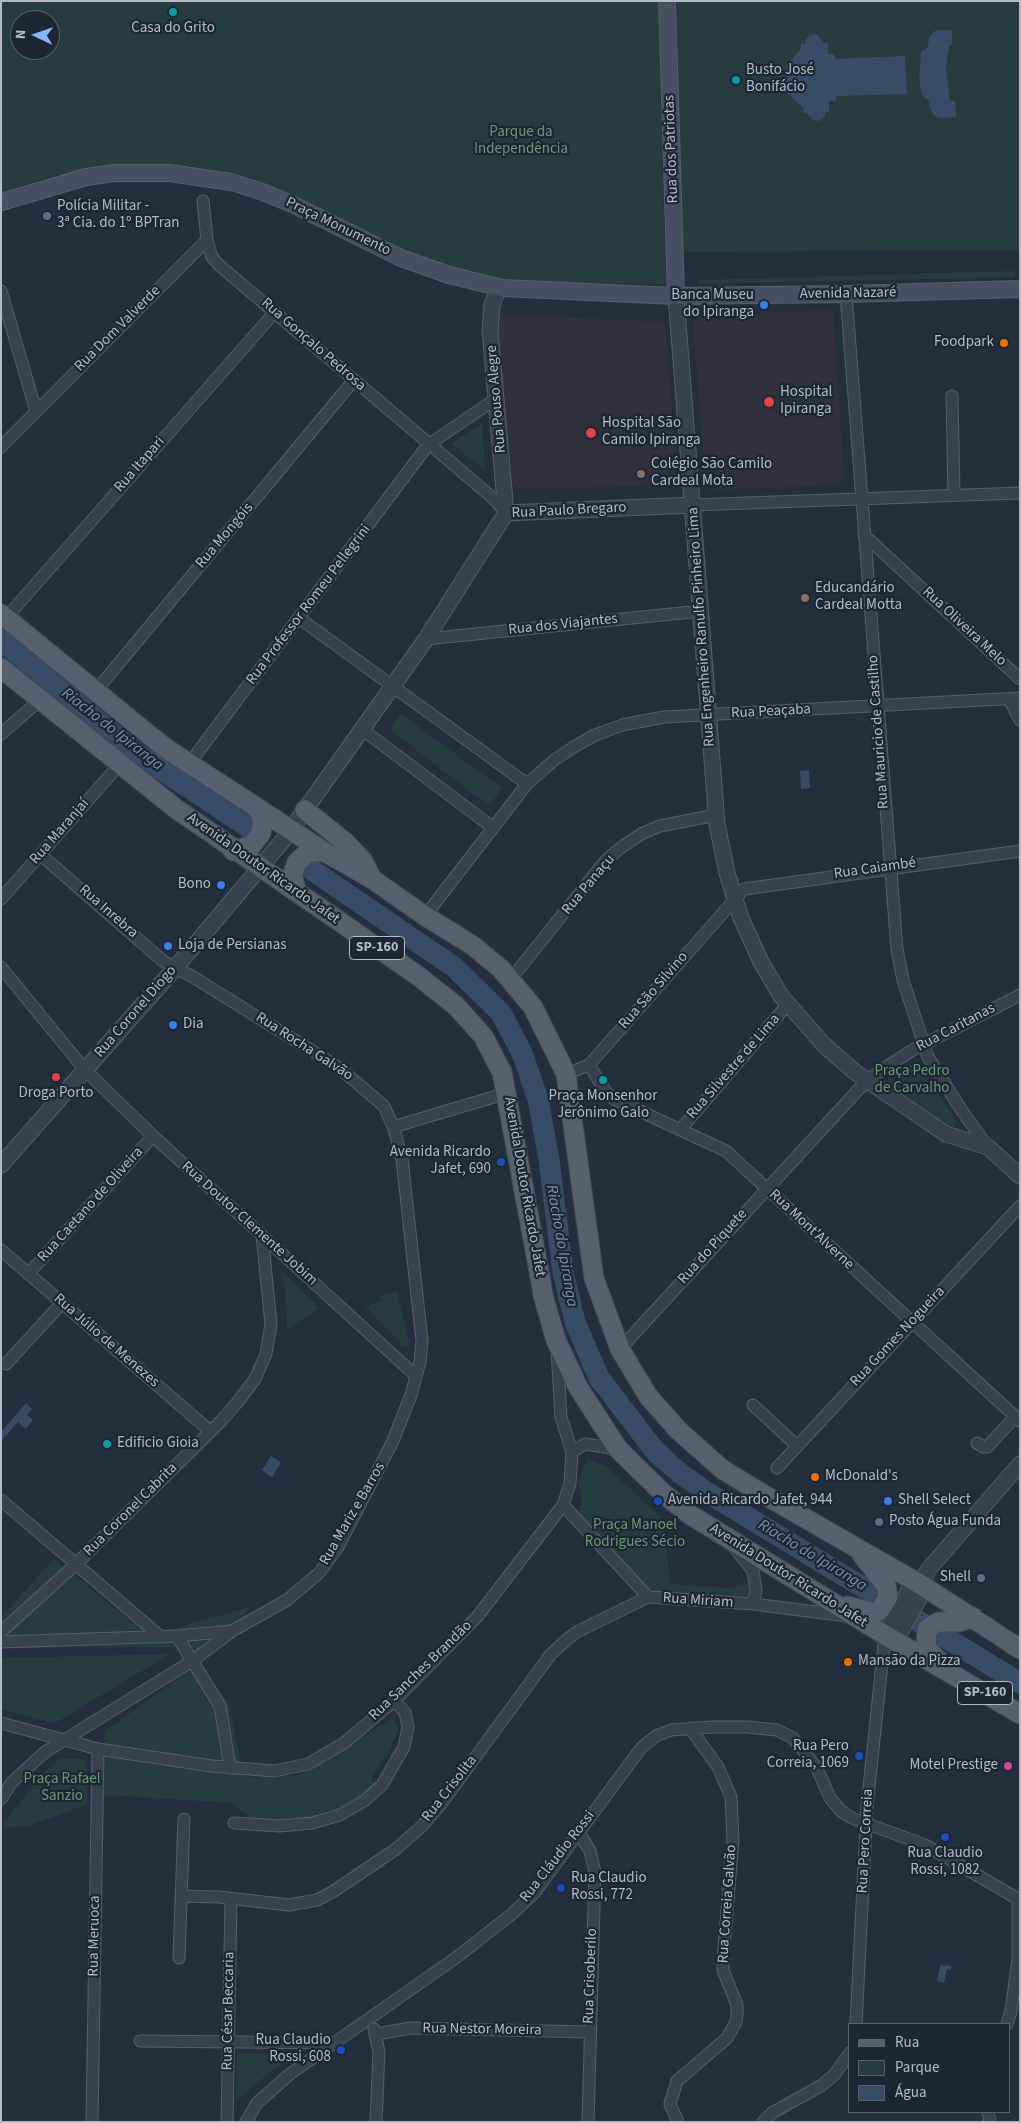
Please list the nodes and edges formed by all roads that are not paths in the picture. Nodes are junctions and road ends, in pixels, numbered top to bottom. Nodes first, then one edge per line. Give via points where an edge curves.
1 (667, 1) edge
2 (203, 201) dead end
3 (1, 202) edge
4 (207, 240) junction
5 (499, 287) junction
6 (1020, 289) edge
7 (1, 291) edge
8 (846, 294) junction
9 (676, 296) junction
10 (275, 312) junction
11 (354, 380) junction
12 (952, 396) dead end
13 (497, 398) junction
14 (36, 411) junction
15 (428, 445) junction
16 (1, 447) edge
17 (1020, 493) edge
18 (954, 495) junction
19 (862, 498) junction
20 (692, 505) junction
21 (506, 513) junction
22 (864, 534) junction
23 (701, 611) junction
24 (3, 616) edge
25 (299, 618) junction
26 (426, 639) junction
27 (1, 668) edge
28 (1020, 679) edge
29 (393, 687) junction
30 (95, 692) junction
31 (1014, 699) edge
32 (40, 700) junction
33 (877, 706) junction
34 (709, 715) junction
35 (1020, 720) edge
36 (363, 730) junction
37 (1, 734) edge
38 (189, 764) junction
39 (119, 765) junction
40 (527, 784) junction
41 (256, 807) junction
42 (305, 810) junction
43 (716, 815) junction
44 (492, 827) junction
45 (291, 830) junction
46 (234, 850) junction
47 (323, 851) junction
48 (1020, 851) edge
49 (41, 855) junction
50 (265, 863) junction
51 (890, 867) junction
52 (372, 878) junction
53 (297, 892) junction
54 (734, 897) junction
55 (1, 899) edge
56 (425, 916) junction
57 (176, 967) junction
58 (1, 968) edge
59 (511, 979) junction
60 (1020, 994) edge
61 (788, 1004) junction
62 (924, 1044) junction
63 (589, 1065) junction
64 (85, 1070) junction
65 (566, 1074) junction
66 (869, 1081) junction
67 (507, 1093) junction
68 (393, 1127) junction
69 (680, 1130) junction
70 (153, 1136) junction
71 (988, 1147) junction
72 (1, 1165) edge
73 (1020, 1176) edge
74 (766, 1188) junction
75 (1020, 1206) edge
76 (262, 1236) junction
77 (1, 1250) edge
78 (28, 1274) junction
79 (62, 1303) junction
80 (911, 1322) junction
81 (556, 1340) junction
82 (620, 1349) junction
83 (6, 1364) dead end
84 (416, 1376) junction
85 (753, 1405) dead end
86 (1017, 1419) edge
87 (210, 1431) junction
88 (977, 1443) dead end
89 (797, 1446) junction
90 (618, 1449) junction
91 (572, 1452) junction
92 (1020, 1464) edge
93 (777, 1468) dead end
94 (1, 1500) edge
95 (563, 1505) junction
96 (728, 1539) junction
97 (854, 1546) junction
98 (76, 1564) junction
99 (918, 1586) junction
100 (648, 1597) junction
101 (753, 1604) junction
102 (860, 1614) junction
103 (973, 1617) junction
104 (232, 1631) junction
105 (1, 1632) edge
106 (177, 1636) junction
107 (161, 1637) junction
108 (891, 1637) junction
109 (1, 1642) edge
110 (1020, 1649) edge
111 (192, 1661) junction
112 (950, 1672) junction
113 (394, 1701) junction
114 (1020, 1714) edge
115 (1, 1723) edge
116 (690, 1728) junction
117 (66, 1740) junction
118 (98, 1749) junction
119 (230, 1768) junction
120 (1, 1799) edge
121 (184, 1819) dead end
122 (234, 1823) dead end
123 (866, 1823) junction
124 (579, 1833) junction
125 (181, 1896) junction
126 (231, 1900) junction
127 (1019, 1900) edge
128 (179, 1958) dead end
129 (370, 2018) junction
130 (856, 2023) edge
131 (1007, 2023) edge
132 (589, 2032) junction
133 (376, 2034) junction
134 (228, 2041) junction
135 (140, 2042) dead end
136 (332, 2043) junction
137 (848, 2056) edge
138 (92, 2122) edge
139 (227, 2122) edge
140 (246, 2122) edge
141 (376, 2122) edge
142 (588, 2122) edge
143 (678, 2122) edge
144 (763, 2122) edge

1 - 9 main road, Rua dos Patriotas
2 - 4 street
3 - 5 main road, Praça Monumento via 56,184 115,173 170,173 231,182 292,204 401,258 449,275
4 - 10 street, Rua Gonçalo Pedrosa via 212,257 219,265
4 - 14 street, Rua Dom Valverde
5 - 9 main road, Praça Monumento
5 - 13 street, Rua Pouso Alegre via 490,316
6 - 8 main road, Avenida Nazaré
7 - 14 street
8 - 9 main road, Avenida Nazaré
8 - 19 street, Rua Mauricio de Castilho
9 - 20 street, Rua Engenheiro Ranulfo Pinheiro Lima
10 - 11 street, Rua Gonçalo Pedrosa
10 - 24 street, Rua Itapari
11 - 15 street, Rua Gonçalo Pedrosa
11 - 30 street, Rua Mongóis
12 - 18 street
13 - 15 street, Rua Professor Romeu Pellegrini
13 - 21 street, Rua Pouso Alegre
14 - 16 street, Rua Dom Valverde
15 - 21 street via 494,499
15 - 25 street, Rua Professor Romeu Pellegrini
17 - 18 street, Rua Paulo Bregaro
18 - 19 street, Rua Paulo Bregaro
19 - 20 street, Rua Paulo Bregaro
19 - 22 street, Rua Mauricio de Castilho
20 - 21 street, Rua Paulo Bregaro
20 - 23 street, Rua Engenheiro Ranulfo Pinheiro Lima
21 - 26 street, Rua Paulo Bregaro
22 - 28 street, Rua Oliveira Melo
22 - 33 street, Rua Mauricio de Castilho
23 - 26 street, Rua dos Viajantes
23 - 34 street, Rua Engenheiro Ranulfo Pinheiro Lima
24 - 30 main road
25 - 29 street
25 - 38 street, Rua Professor Romeu Pellegrini
26 - 29 street, Rua Paulo Bregaro
27 - 32 main road, Avenida Doutor Ricardo Jafet / SP-160
29 - 36 street, Rua Paulo Bregaro
29 - 40 street
30 - 38 main road
31 - 33 street, Rua Peaçaba
31 - 35 street
32 - 37 street
32 - 39 main road, Avenida Doutor Ricardo Jafet / SP-160
33 - 34 street, Rua Peaçaba
33 - 51 street, Rua Mauricio de Castilho
34 - 40 street, Rua Peaçaba via 649,719 622,725 572,748
34 - 43 street, Rua Engenheiro Ranulfo Pinheiro Lima
36 - 42 street, Rua Paulo Bregaro
36 - 44 street
38 - 41 main road
39 - 46 main road, Avenida Doutor Ricardo Jafet / SP-160
39 - 49 street, Rua Maranjaí
40 - 44 street, Rua Peaçaba
41 - 45 main road
41 - 46 main road via 263,820 261,833 252,845
42 - 45 street, Rua Paulo Bregaro
42 - 52 main road via 364,861
43 - 54 street, Rua Engenheiro Ranulfo Pinheiro Lima
43 - 59 street, Rua Panaçu via 660,826 623,846 606,860
44 - 56 street, Rua Peaçaba
45 - 47 main road
45 - 50 street, Rua Paulo Bregaro
46 - 50 main road, Avenida Doutor Ricardo Jafet / SP-160
47 - 52 main road
47 - 53 main road via 307,853 297,862 292,876
48 - 51 street, Rua Caiambé
49 - 55 street, Rua Maranjaí
49 - 57 street, Rua Inrebra via 163,961
50 - 53 main road, Avenida Doutor Ricardo Jafet / SP-160
50 - 57 street, Rua Coronel Diogo
51 - 54 street, Rua Caiambé via 752,886
51 - 62 street, Rua Mauricio de Castilho via 903,980
52 - 56 main road
53 - 67 main road, Avenida Doutor Ricardo Jafet / SP-160 via 456,1006 483,1036 502,1072
54 - 61 street, Rua Engenheiro Ranulfo Pinheiro Lima via 761,962
54 - 63 street, Rua São Silvino
56 - 59 main road via 472,945
57 - 64 street, Rua Coronel Diogo
57 - 68 street, Rua Rocha Galvão via 338,1067 384,1106
58 - 64 street, Rua Doutor Clemente Jobim
59 - 65 main road via 533,1007
60 - 62 street, Rua Caritanas
61 - 66 street, Rua Engenheiro Ranulfo Pinheiro Lima via 825,1046
61 - 69 street, Rua Silvestre de Lima
62 - 66 street, Rua Caritanas
62 - 71 street, Rua Mauricio de Castilho via 944,1083
63 - 65 street, Rua São Silvino
63 - 69 street, Rua Mont'Alverne via 614,1099
64 - 70 street, Rua Doutor Clemente Jobim
64 - 72 street, Rua Coronel Diogo
65 - 82 main road via 594,1278
66 - 71 street, Rua Engenheiro Ranulfo Pinheiro Lima via 946,1134
66 - 74 street, Rua do Piquete
67 - 68 street
67 - 81 main road, Avenida Doutor Ricardo Jafet / SP-160 via 544,1299
68 - 84 street, Rua Mariz e Barros via 407,1192 422,1341
69 - 74 street, Rua Mont'Alverne via 726,1151
70 - 76 street, Rua Doutor Clemente Jobim
70 - 78 street, Rua Caetano de Oliveira
71 - 73 street
74 - 80 street, Rua Mont'Alverne
74 - 82 street, Rua do Piquete
75 - 80 street, Rua Gomes Nogueira
76 - 84 street, Rua Doutor Clemente Jobim
76 - 87 street, Rua Coronel Cabrita via 271,1324 266,1354 255,1379
77 - 78 street, Rua Júlio de Menezes
78 - 79 street, Rua Júlio de Menezes
79 - 83 street
79 - 87 street, Rua Júlio de Menezes
80 - 86 street, Rua Mont'Alverne
80 - 89 street, Rua Gomes Nogueira
81 - 90 main road, Avenida Doutor Ricardo Jafet / SP-160 via 578,1387
81 - 91 street, Rua Sanches Brandão via 561,1417
82 - 97 main road via 648,1396 678,1430 722,1469
84 - 104 street, Rua Mariz e Barros via 392,1443 319,1573 287,1600
85 - 89 street
86 - 88 street via 987,1447
87 - 98 street, Rua Coronel Cabrita
89 - 93 street, Rua Gomes Nogueira
90 - 91 street via 585,1444
90 - 96 main road, Avenida Doutor Ricardo Jafet via 664,1494
91 - 95 street, Rua Sanches Brandão via 570,1484
92 - 99 street
94 - 98 street
95 - 100 street, Rua Miriam
95 - 113 street, Rua Sanches Brandão via 477,1617
96 - 101 street, Rua Miriam via 753,1571 756,1590
96 - 102 main road, Avenida Doutor Ricardo Jafet via 821,1596
97 - 99 main road
97 - 102 main road via 883,1580 888,1592 880,1610
98 - 105 street, Rua Coronel Cabrita
98 - 107 street
99 - 103 main road
99 - 108 street
100 - 101 street, Rua Miriam
100 - 126 street, Rua Crisolita via 575,1633 551,1654 441,1804 402,1843 369,1869 326,1896 303,1903 276,1905
101 - 102 street, Rua Miriam
102 - 108 main road, Avenida Doutor Ricardo Jafet / SP-160
103 - 110 main road
103 - 112 main road via 959,1622 933,1623 927,1629 926,1648
104 - 106 street, Rua Mariz e Barros
104 - 111 street
106 - 107 street, Rua Mariz e Barros
106 - 111 street
107 - 109 street, Rua Mariz e Barros
108 - 112 main road, Avenida Doutor Ricardo Jafet / SP-160
108 - 123 street, Rua Pero Correia via 882,1659
111 - 117 street
111 - 119 street via 220,1706
112 - 114 main road, Avenida Doutor Ricardo Jafet / SP-160
113 - 119 street, Rua Sanches Brandão via 344,1742 308,1764 274,1772
113 - 122 street via 405,1712 408,1727 404,1747 382,1785 364,1800 340,1815 312,1823 278,1826
115 - 117 street, Rua Sanches Brandão
116 - 123 street, Rua Cláudio Rossi via 747,1727 777,1730 793,1738 817,1768 834,1805 852,1818
116 - 124 street, Rua Cláudio Rossi via 656,1736 641,1748
116 - 143 street, Rua Correia Galvão via 718,1767 731,1797 733,1840 723,1964 737,2014 727,2038 677,2081 670,2104
117 - 118 street, Rua Sanches Brandão
117 - 120 street via 28,1766
118 - 119 street, Rua Sanches Brandão
118 - 138 street, Rua Meruoca
121 - 125 street
123 - 127 street, Rua Cláudio Rossi via 925,1845
123 - 130 street, Rua Pero Correia
124 - 129 street, Rua Cláudio Rossi via 535,1892 512,1914 487,1936
124 - 132 street, Rua Crisoberilo via 590,1851 595,1872
125 - 126 street, Rua Crisolita
125 - 128 street
126 - 134 street, Rua César Beccaria
127 - 131 street via 1018,1959
129 - 133 street
129 - 136 street, Rua Cláudio Rossi
132 - 133 street, Rua Nestor Moreira via 411,2028
132 - 142 street, Rua Crisoberilo
133 - 141 street via 379,2052
134 - 135 street
134 - 136 street
134 - 139 street, Rua César Beccaria
136 - 140 street, Rua Cláudio Rossi via 269,2090
137 - 144 street via 822,2086 772,2113

